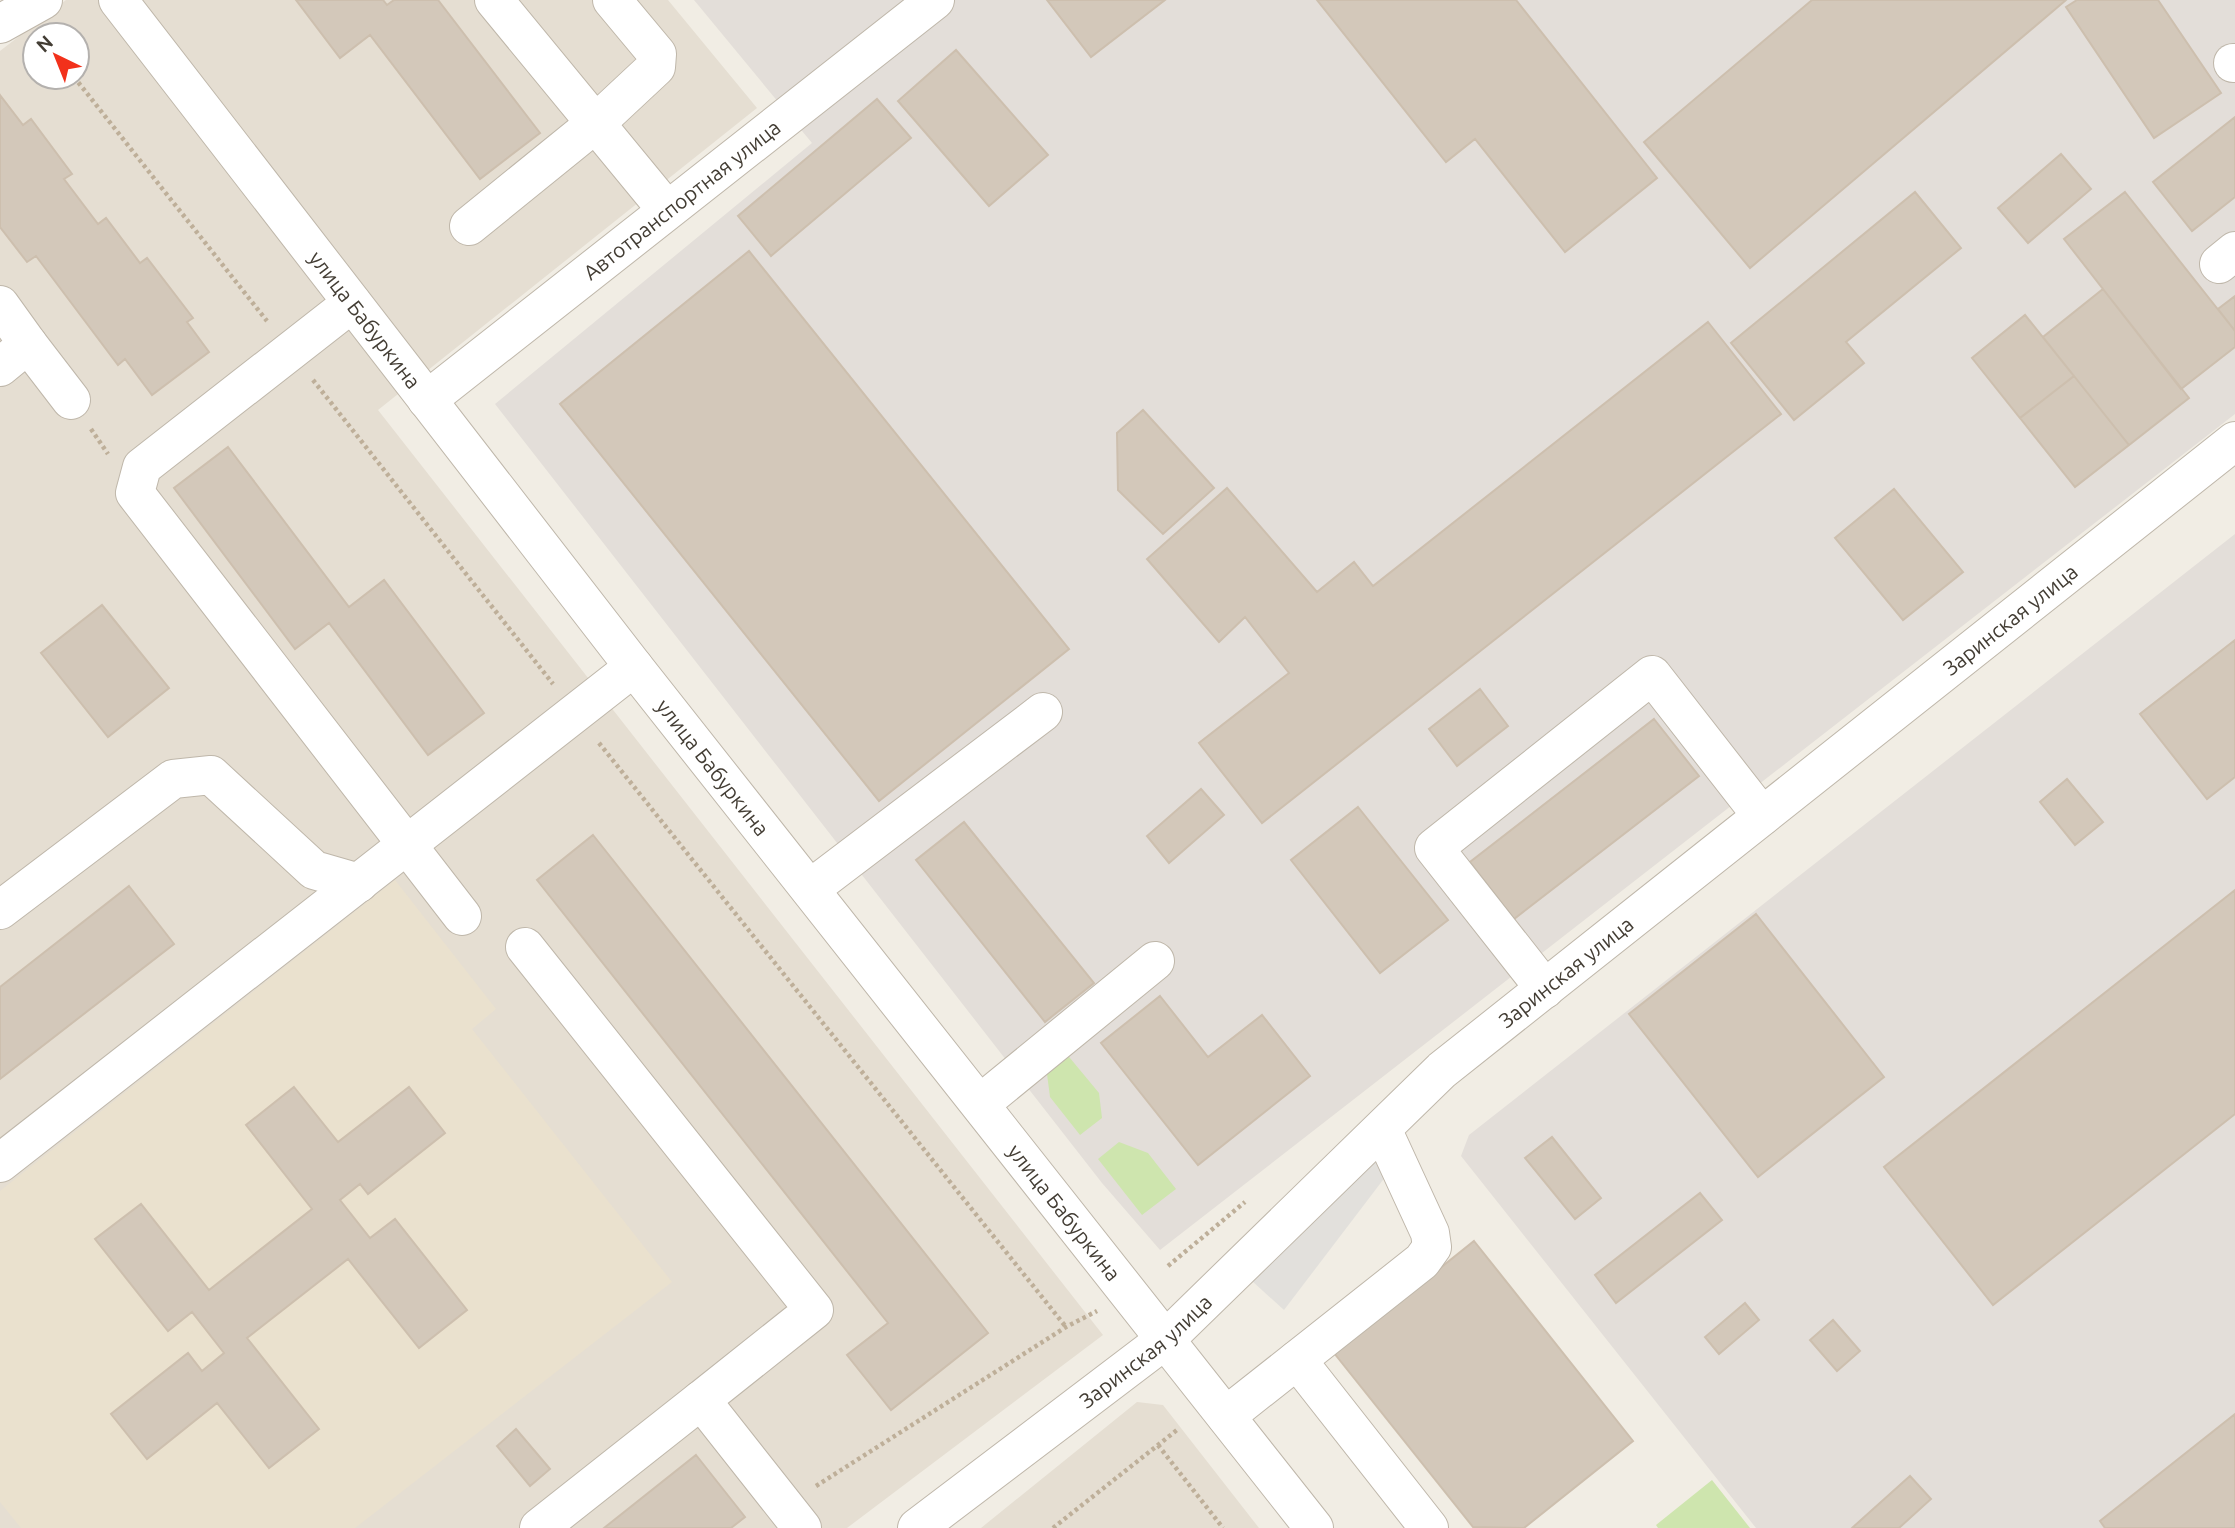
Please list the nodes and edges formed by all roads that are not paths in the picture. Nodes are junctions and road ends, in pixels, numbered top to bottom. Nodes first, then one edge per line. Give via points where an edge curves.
1 (43, 0) edge
2 (118, 0) edge
3 (494, 0) edge
4 (612, 0) edge
5 (935, 0) edge
6 (0, 24) edge
7 (596, 123) junction
8 (666, 209) junction
9 (469, 226) dead end
10 (352, 303) junction
11 (0, 306) edge
12 (14, 356) edge
13 (71, 400) road end
14 (428, 400) junction
15 (2235, 441) edge
16 (635, 667) junction
17 (1043, 712) dead end
18 (1762, 816) junction
19 (406, 846) junction
20 (359, 883) junction
21 (810, 889) junction
22 (4, 898) edge
23 (462, 916) dead end
24 (525, 947) dead end
25 (1155, 961) dead end
26 (1545, 989) junction
27 (980, 1104) junction
28 (1383, 1131) junction
29 (0, 1163) edge
30 (1166, 1339) junction
31 (1297, 1360) junction
32 (701, 1400) junction
33 (1226, 1416) junction
34 (798, 1522) edge
35 (539, 1528) edge
36 (917, 1528) edge
37 (1314, 1528) edge
38 (1429, 1528) edge

1 - 6 street
2 - 10 street, улица Бабуркина
3 - 7 street
4 - 7 street via 657,54 656,67
5 - 8 street, Автотранспортная улица
7 - 8 street
7 - 9 street
8 - 14 street, Автотранспортная улица
10 - 14 street, улица Бабуркина
10 - 19 street via 142,467 135,493
11 - 12 street
12 - 13 street
14 - 16 street, улица Бабуркина
15 - 18 street, Заринская улица
16 - 19 street
16 - 21 street, улица Бабуркина
17 - 21 street
18 - 26 street, Заринская улица
18 - 26 street via 1652,675 1434,848
19 - 20 street
19 - 23 street
20 - 22 street via 314,870 211,775 173,779
20 - 29 street
21 - 27 street, улица Бабуркина
24 - 32 street via 814,1310
25 - 27 street
26 - 28 street, Заринская улица via 1442,1070
27 - 30 street, улица Бабуркина
28 - 30 street, Заринская улица
28 - 31 street via 1430,1233 1432,1247 1422,1261
30 - 33 street, улица Бабуркина
30 - 36 street, Заринская улица
31 - 33 street
31 - 38 street
32 - 34 street
32 - 35 street
33 - 37 street, улица Бабуркина

